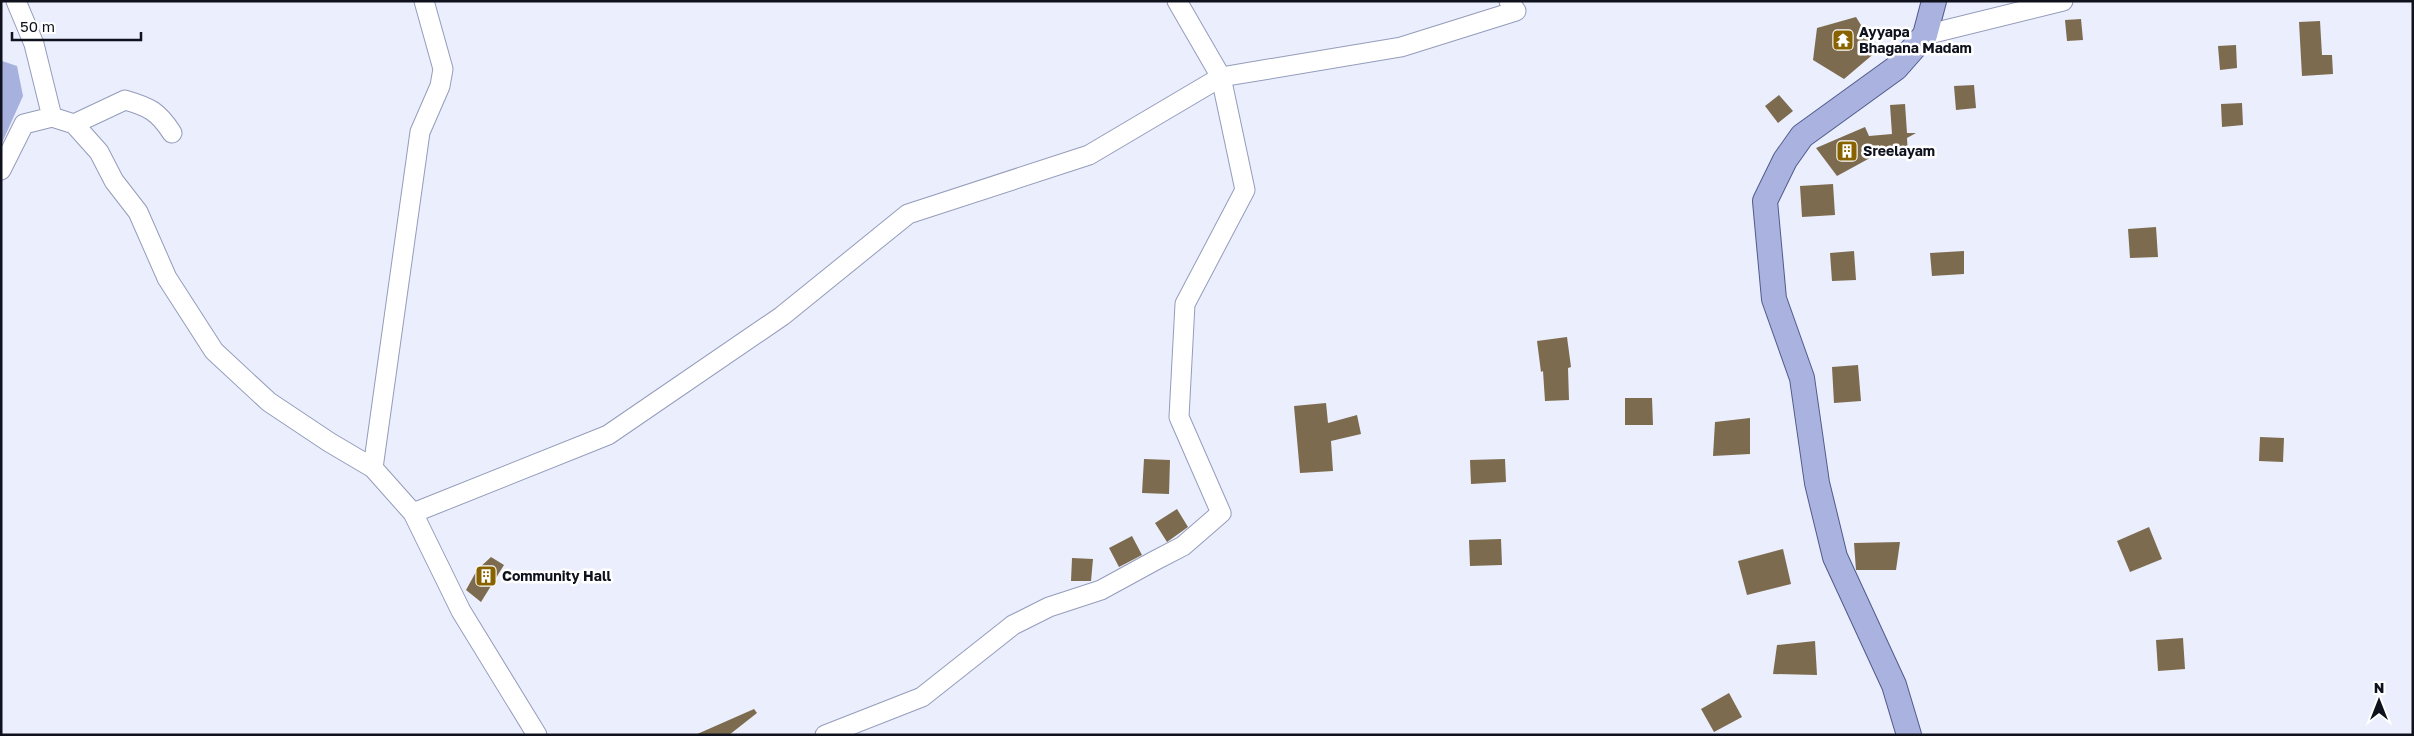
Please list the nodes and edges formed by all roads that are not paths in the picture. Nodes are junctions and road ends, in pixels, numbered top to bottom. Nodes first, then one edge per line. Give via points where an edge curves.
1 (16, 1) edge
2 (424, 1) edge
3 (1177, 1) edge
4 (1509, 1) edge
5 (1934, 1) edge
6 (2064, 1) edge
7 (1925, 35) junction
8 (1221, 77) junction
9 (52, 117) junction
10 (74, 124) junction
11 (172, 133) dead end
12 (1, 170) edge
13 (373, 468) junction
14 (413, 513) junction
15 (537, 735) edge
16 (825, 735) edge
17 (1909, 735) edge

1 - 9 street via 34,44
2 - 13 street via 443,69 440,86 420,132
3 - 8 street
4 - 8 street via 1516,11 1401,47
5 - 7 main road
6 - 7 street
7 - 17 main road via 1896,68 1802,136 1785,160 1765,201 1774,299 1802,378 1817,483 1835,557 1894,685
8 - 14 street via 1089,154 908,214 782,316 608,435
8 - 16 street via 1245,190 1185,304 1179,417 1221,513 1182,546 1101,590 1049,607 1013,625 922,697
9 - 10 street
9 - 12 street via 24,124
10 - 11 street via 125,100 146,106 161,116
10 - 13 street via 99,152 114,181 138,212 167,278 214,350 269,402
13 - 14 street
14 - 15 street via 461,611

